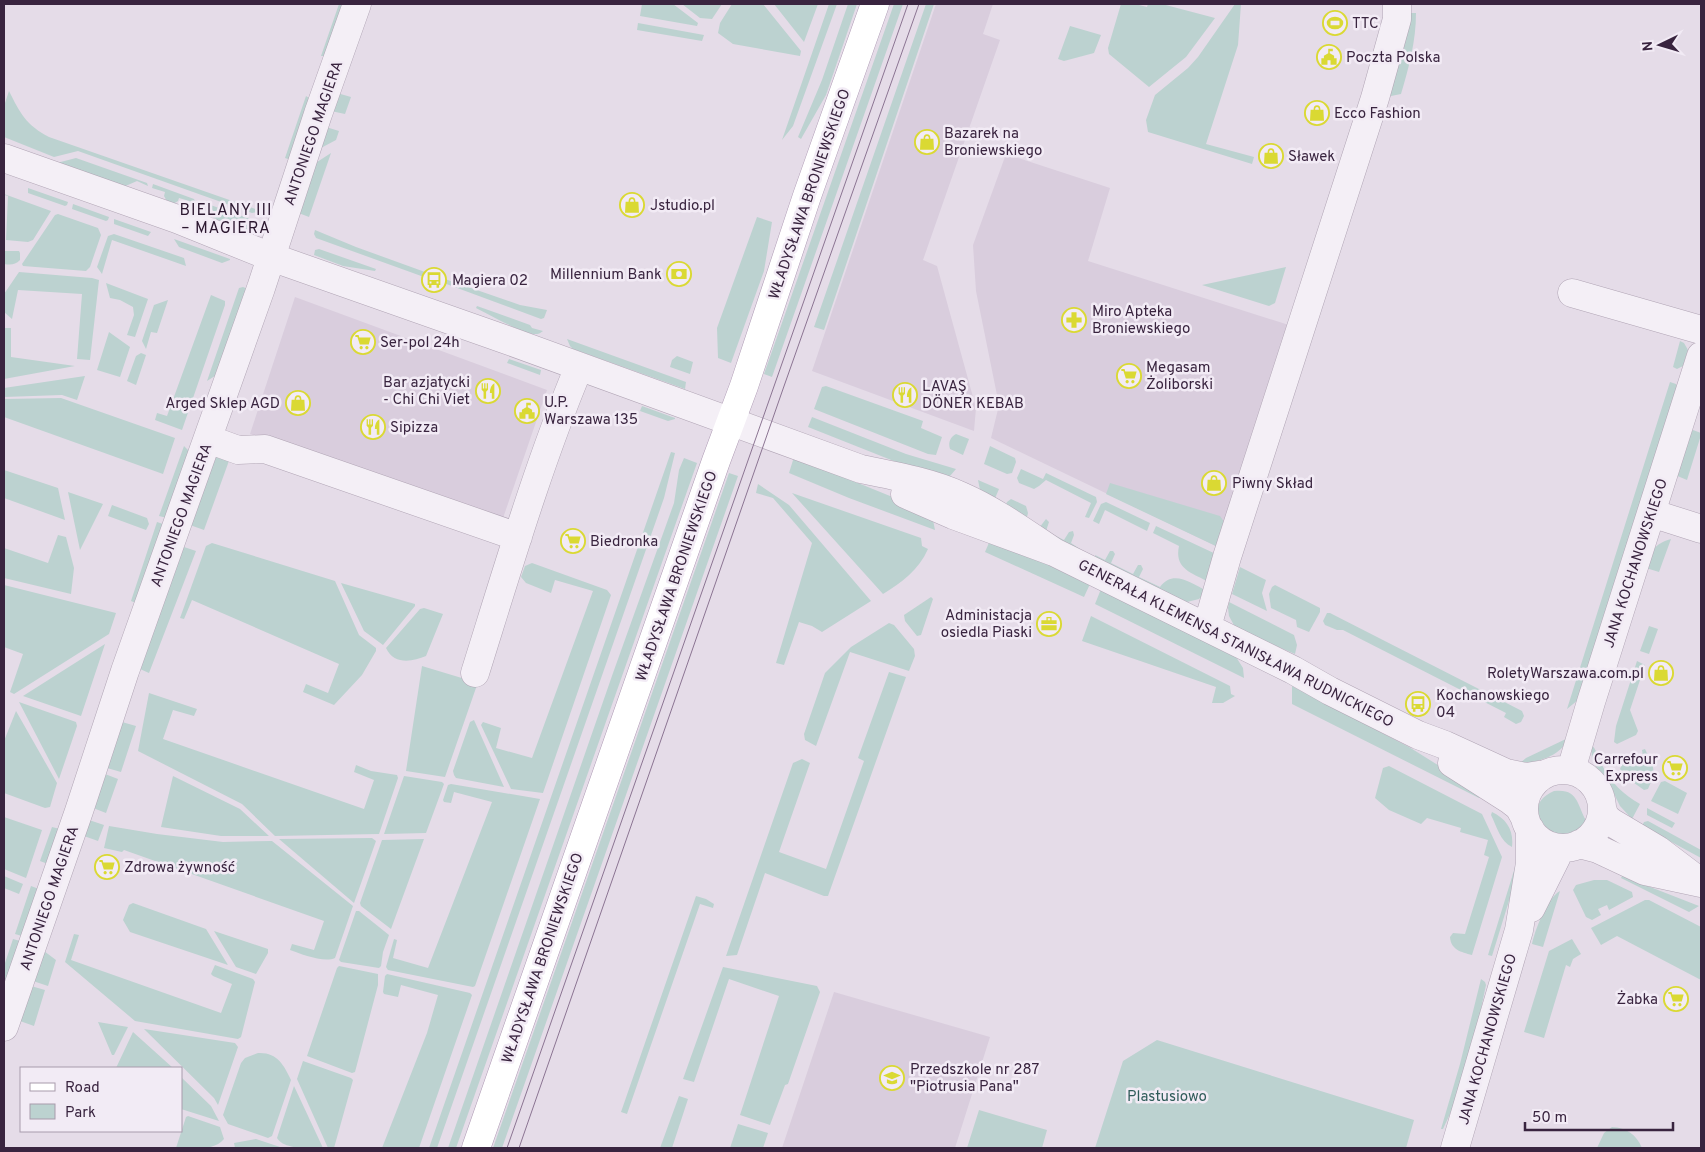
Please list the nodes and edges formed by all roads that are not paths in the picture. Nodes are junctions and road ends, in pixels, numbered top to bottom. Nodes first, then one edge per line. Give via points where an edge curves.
1 (357, 4) edge
2 (875, 4) edge
3 (1397, 4) edge
4 (4, 158) edge
5 (271, 257) junction
6 (1572, 293) dead end
7 (1701, 330) edge
8 (1701, 356) edge
9 (579, 367) junction
10 (732, 420) junction
11 (208, 439) junction
12 (1651, 513) junction
13 (1701, 529) edge
14 (518, 537) junction
15 (1207, 627) junction
16 (475, 673) dead end
17 (1418, 735) junction
18 (1558, 772) junction
19 (1602, 808) junction
20 (1527, 824) junction
21 (1570, 846) junction
22 (1520, 930) junction
23 (4, 1027) edge
24 (476, 1148) edge
25 (1455, 1148) edge

1 - 5 street, ANTONIEGO MAGIERA
2 - 10 main road, WŁADYSŁAWA BRONIEWSKIEGO
3 - 15 street via 1397,19 1375,98
4 - 5 street, GENERAŁA KLEMENSA STANISŁAWA RUDNICKIEGO via 177,219
5 - 9 street, GENERAŁA KLEMENSA STANISŁAWA RUDNICKIEGO
5 - 11 street, ANTONIEGO MAGIERA
6 - 7 street
8 - 12 street, JANA KOCHANOWSKIEGO
9 - 10 street, GENERAŁA KLEMENSA STANISŁAWA RUDNICKIEGO
9 - 14 street
10 - 15 street, GENERAŁA KLEMENSA STANISŁAWA RUDNICKIEGO via 861,469 953,515 1054,552
10 - 24 main road, WŁADYSŁAWA BRONIEWSKIEGO
11 - 14 street via 238,450 264,449
11 - 23 street, ANTONIEGO MAGIERA
12 - 13 street
12 - 18 street, JANA KOCHANOWSKIEGO via 1590,702
14 - 16 street
15 - 17 street, GENERAŁA KLEMENSA STANISŁAWA RUDNICKIEGO
17 - 18 street, GENERAŁA KLEMENSA STANISŁAWA RUDNICKIEGO via 1506,773 1526,777
17 - 20 street, GENERAŁA KLEMENSA STANISŁAWA RUDNICKIEGO via 1442,756 1519,807
18 - 19 street via 1583,775 1600,795
18 - 20 street via 1534,782 1527,793 1524,805
19 - 21 street via 1594,832 1585,841
19 - 21 street via 1611,822 1658,850 1701,883 1645,871 1598,849
20 - 21 street via 1543,842
20 - 22 street, JANA KOCHANOWSKIEGO via 1530,863
21 - 22 street, JANA KOCHANOWSKIEGO
22 - 25 street, JANA KOCHANOWSKIEGO

